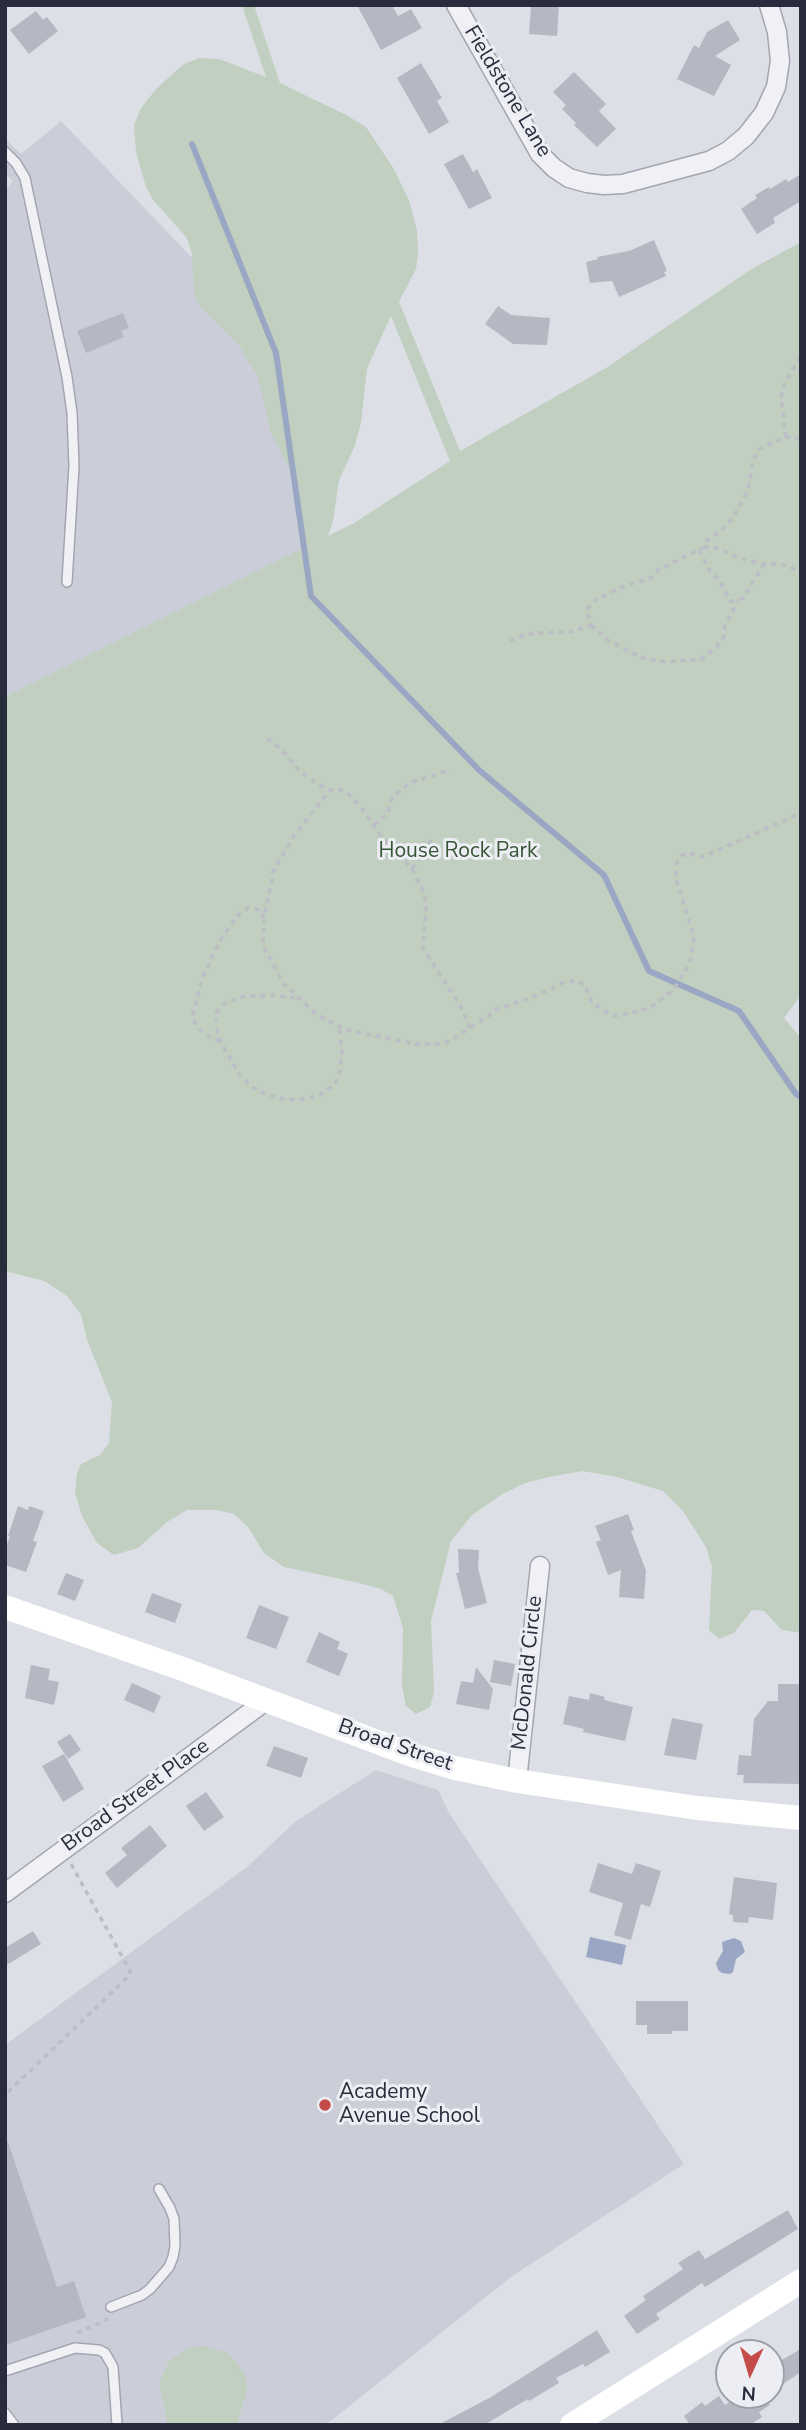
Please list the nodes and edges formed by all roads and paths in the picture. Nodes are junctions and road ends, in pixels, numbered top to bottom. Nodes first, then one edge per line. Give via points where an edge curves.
1 (456, 5) edge
2 (769, 5) edge
3 (5, 152) edge
4 (801, 356) edge
5 (786, 437) junction
6 (801, 439) edge
7 (704, 547) junction
8 (699, 550) junction
9 (764, 564) junction
10 (801, 572) edge
11 (67, 582) dead end
12 (738, 601) junction
13 (591, 625) junction
14 (510, 641) dead end
15 (267, 739) dead end
16 (451, 770) dead end
17 (330, 790) junction
18 (801, 813) edge
19 (374, 825) junction
20 (432, 835) dead end
21 (412, 869) junction
22 (264, 917) junction
23 (297, 998) junction
24 (339, 1026) junction
25 (470, 1028) junction
26 (220, 1041) junction
27 (540, 1566) dead end
28 (5, 1608) edge
29 (267, 1700) junction
30 (517, 1781) junction
31 (801, 1818) edge
32 (63, 1850) junction
33 (5, 1893) edge
34 (8, 2092) dead end
35 (159, 2189) dead end
36 (801, 2281) edge
37 (111, 2312) joint
38 (69, 2336) dead end
39 (5, 2371) edge
40 (5, 2413) edge
41 (14, 2425) edge
42 (117, 2425) edge
43 (572, 2425) edge

1 - 2 street, Fieldstone Lane via 541,154 569,178 604,185 709,161 746,136 776,87 778,42
3 - 11 lane via 25,178 67,377 74,466
4 - 5 path via 781,397
5 - 6 path
5 - 7 path via 759,449 748,490 733,518
7 - 8 path
7 - 9 path
8 - 12 path via 730,601
8 - 13 path via 649,579 593,601 587,610
9 - 10 path
9 - 12 path
12 - 13 path via 724,636 702,659 666,662 643,657 609,641
13 - 14 path
15 - 17 path via 298,769
16 - 19 path via 401,789 390,801 388,813
17 - 19 path via 348,794
17 - 22 path via 274,870
18 - 25 path via 702,857 682,855 676,879 694,937 690,963 673,990 650,1008 616,1016 591,1001 585,985 564,982 497,1009
19 - 21 path
20 - 21 path
21 - 25 path via 424,893 423,948
22 - 23 path via 263,946
22 - 26 path via 259,909 248,908 237,916 202,979 192,1017 199,1029
23 - 24 path
23 - 26 path via 245,996 225,1003 216,1013
24 - 25 path via 420,1045 446,1042
24 - 26 path via 342,1053 336,1082 315,1097 278,1098 258,1091 241,1077
27 - 30 street, McDonald Circle
28 - 29 main road, Broad Street
29 - 30 main road, Broad Street via 434,1762
29 - 32 street, Broad Street Place
30 - 31 main road, Broad Street via 697,1808
32 - 33 street, Broad Street Place
32 - 34 path via 130,1975
35 - 37 lane via 174,2219 173,2257 150,2289
36 - 43 main road
37 - 38 path via 94,2327
39 - 42 lane via 75,2348 99,2350 113,2367
40 - 41 lane

